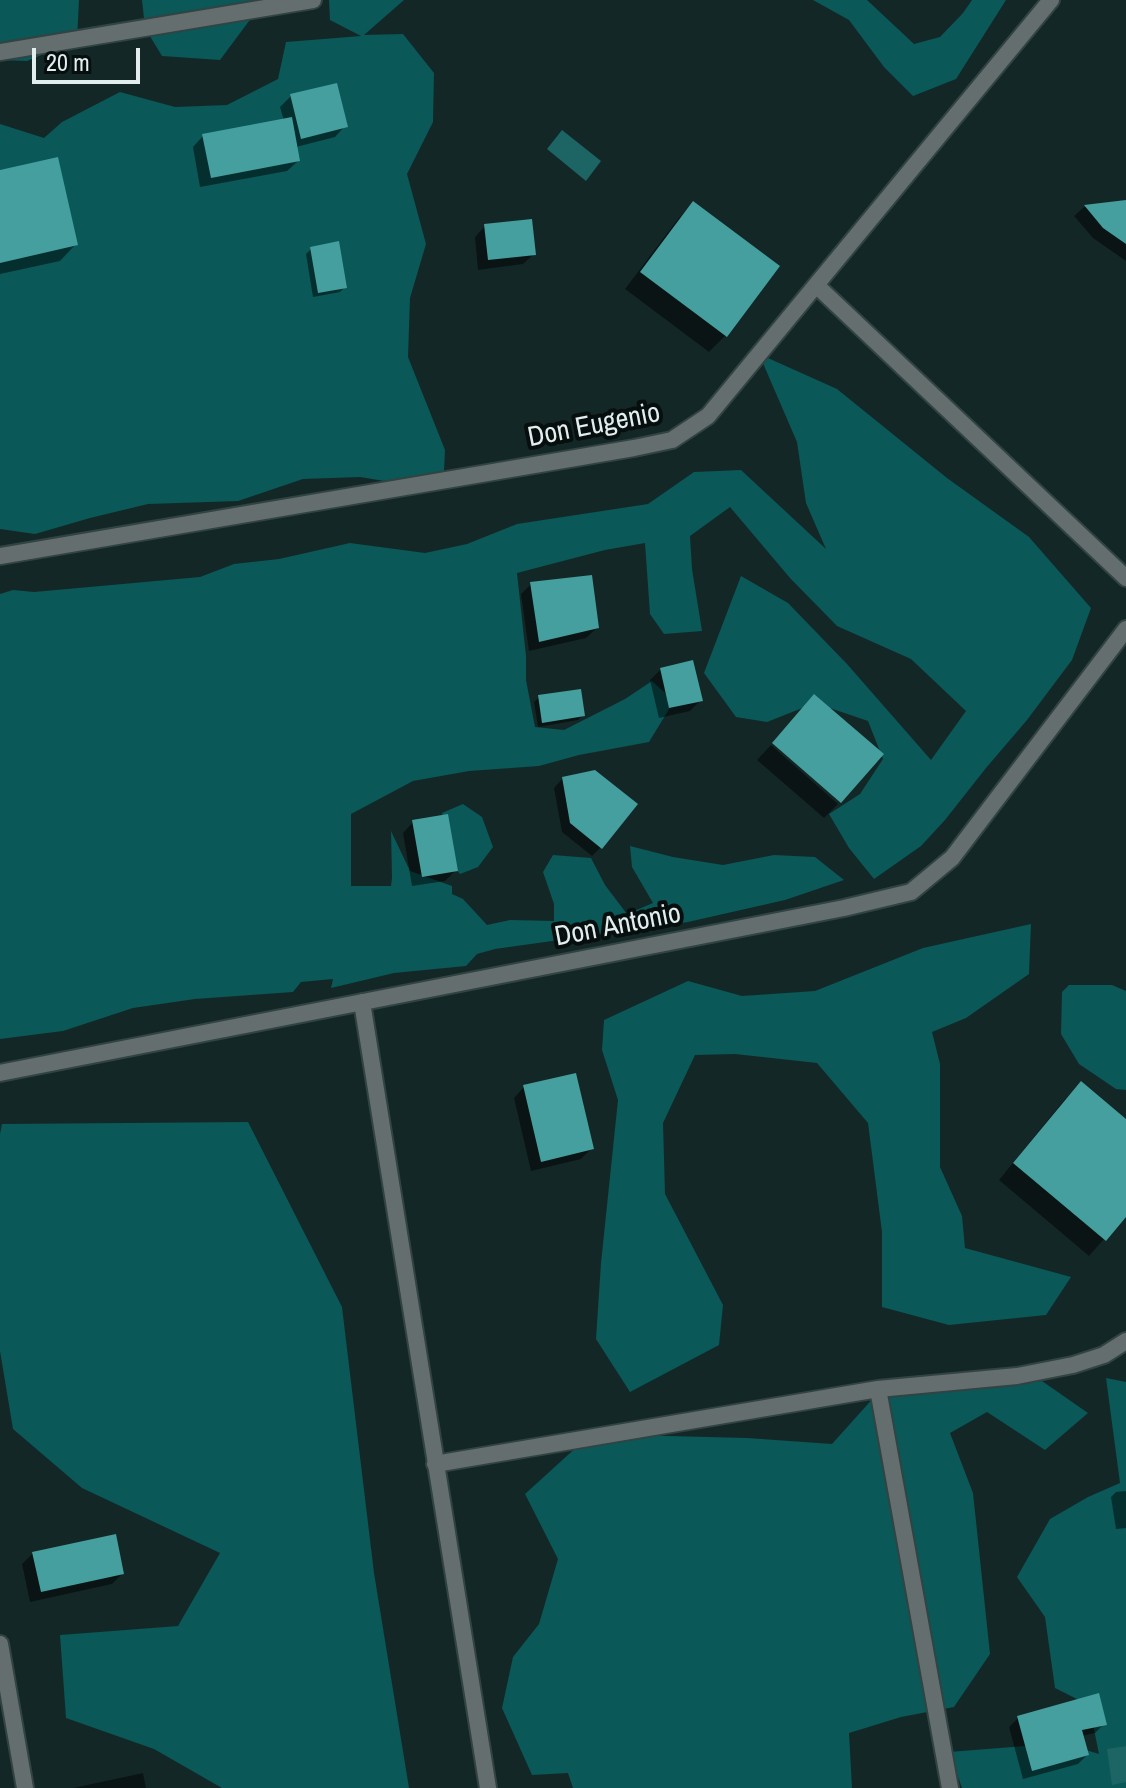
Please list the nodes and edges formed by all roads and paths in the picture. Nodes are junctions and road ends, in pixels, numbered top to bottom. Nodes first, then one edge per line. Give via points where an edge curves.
1 (313, 0) edge
2 (1051, 0) edge
3 (0, 52) edge
4 (816, 285) junction
5 (0, 556) edge
6 (1126, 578) edge
7 (1126, 629) edge
8 (362, 1002) junction
9 (0, 1073) edge
10 (1126, 1341) edge
11 (878, 1389) junction
12 (435, 1464) junction
13 (0, 1644) edge
14 (25, 1788) edge
15 (488, 1788) edge
16 (950, 1788) edge

1 - 3 street
2 - 4 street, Don Eugenio
4 - 5 street, Don Eugenio via 708,416 672,440
4 - 6 street
7 - 8 street, Don Antonio via 952,858 911,892
8 - 9 street, Don Antonio
8 - 12 street
10 - 11 street via 1073,1365 1017,1376
11 - 12 street
11 - 16 street
12 - 15 street
13 - 14 street

